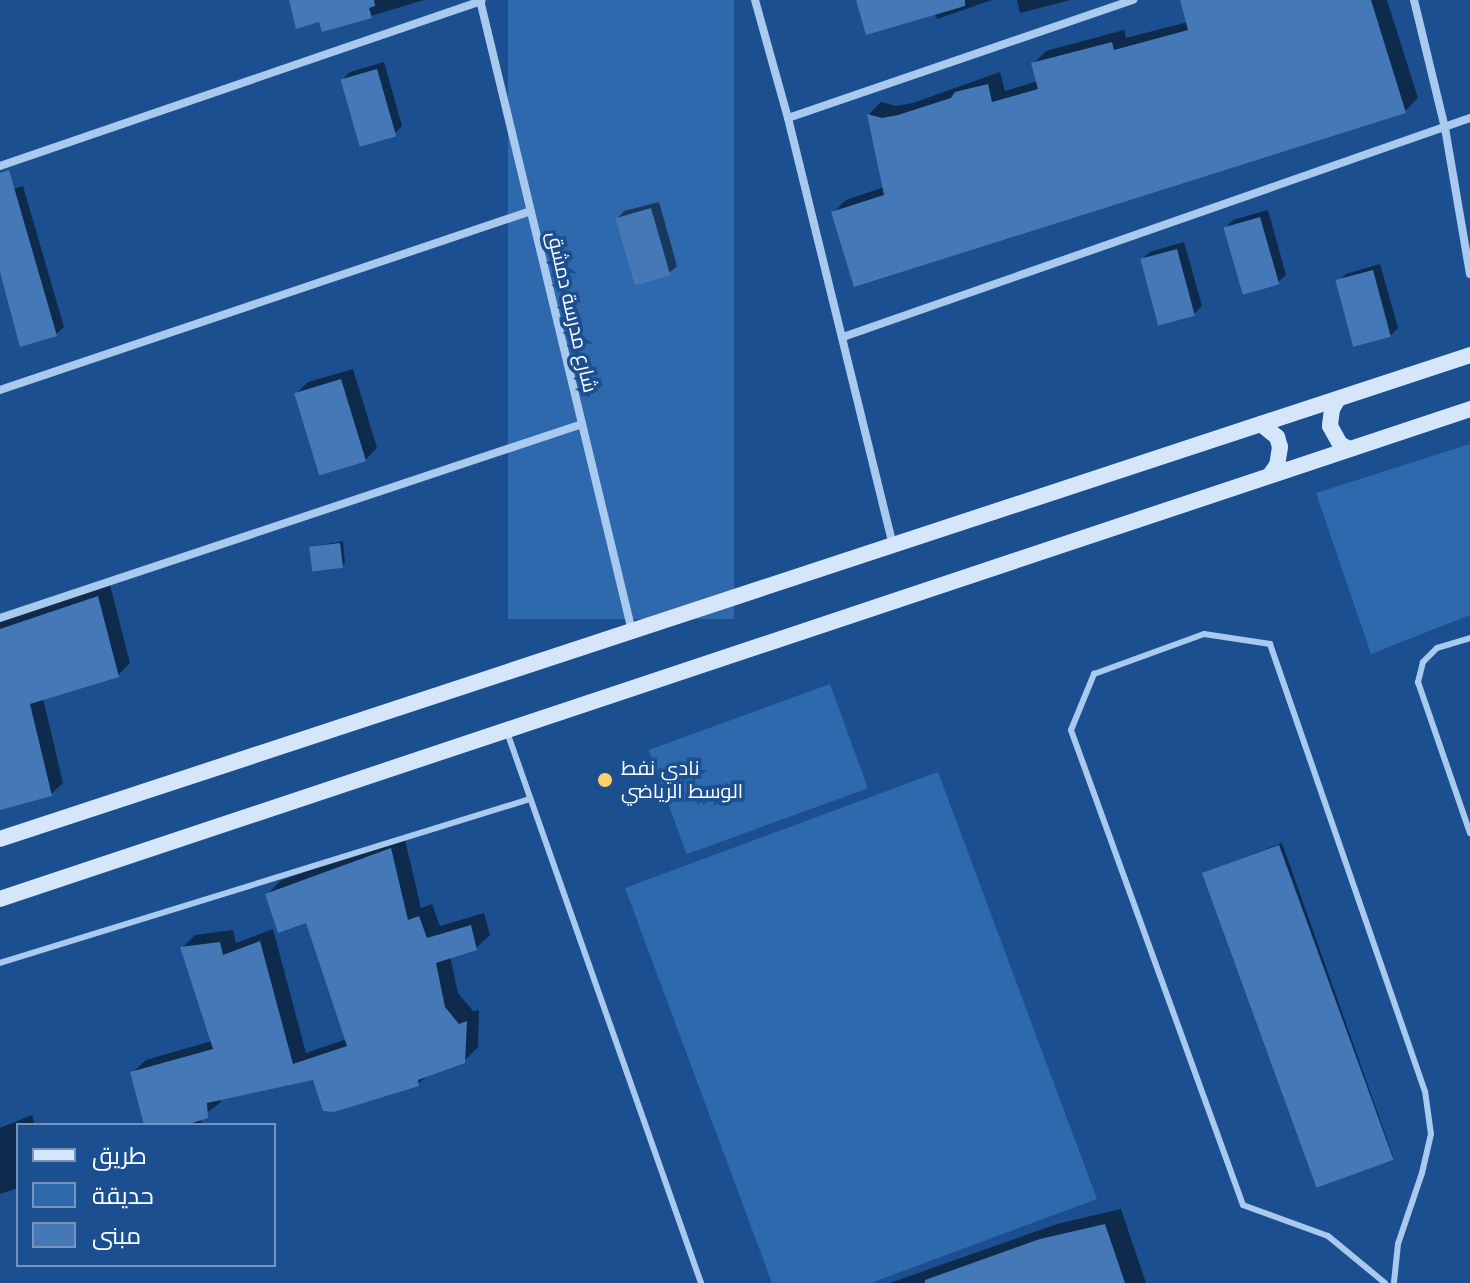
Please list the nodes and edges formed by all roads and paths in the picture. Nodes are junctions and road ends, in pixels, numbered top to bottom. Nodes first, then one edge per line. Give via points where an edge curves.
1 (755, 0) edge
2 (1133, 0) edge
3 (1414, 0) edge
4 (481, 1) edge
5 (788, 118) junction
6 (1470, 118) edge
7 (1445, 128) junction
8 (0, 166) edge
9 (531, 211) junction
10 (1470, 274) edge
11 (843, 337) junction
12 (1470, 355) edge
13 (0, 390) edge
14 (1338, 399) junction
15 (1470, 409) edge
16 (582, 424) junction
17 (1261, 424) junction
18 (1349, 449) junction
19 (1270, 475) junction
20 (893, 545) junction
21 (0, 618) edge
22 (632, 631) junction
23 (1470, 638) edge
24 (506, 729) junction
25 (530, 799) junction
26 (1470, 833) edge
27 (0, 839) edge
28 (0, 899) edge
29 (0, 963) edge
30 (701, 1283) edge
31 (1385, 1283) edge
32 (1394, 1283) edge

1 - 5 street
2 - 5 street
3 - 7 street
4 - 8 street
4 - 9 street, شارع مدرسة دمشق
5 - 11 street
6 - 7 street
7 - 10 street
7 - 11 street
9 - 13 street
9 - 16 street, شارع مدرسة دمشق
11 - 20 street
12 - 14 street
14 - 17 street
14 - 18 street via 1330,426 1333,436
15 - 18 street
16 - 21 street
16 - 22 street, شارع مدرسة دمشق
17 - 19 street via 1277,437 1280,447
17 - 20 street
18 - 19 street
19 - 24 street
20 - 22 street
22 - 27 street
23 - 26 lane via 1437,648 1423,662 1418,682
24 - 25 lane
24 - 28 street
25 - 29 lane
25 - 30 lane
31 - 32 lane via 1328,1236 1243,1205 1071,730 1094,674 1204,634 1270,644 1425,1091 1431,1134 1398,1244

